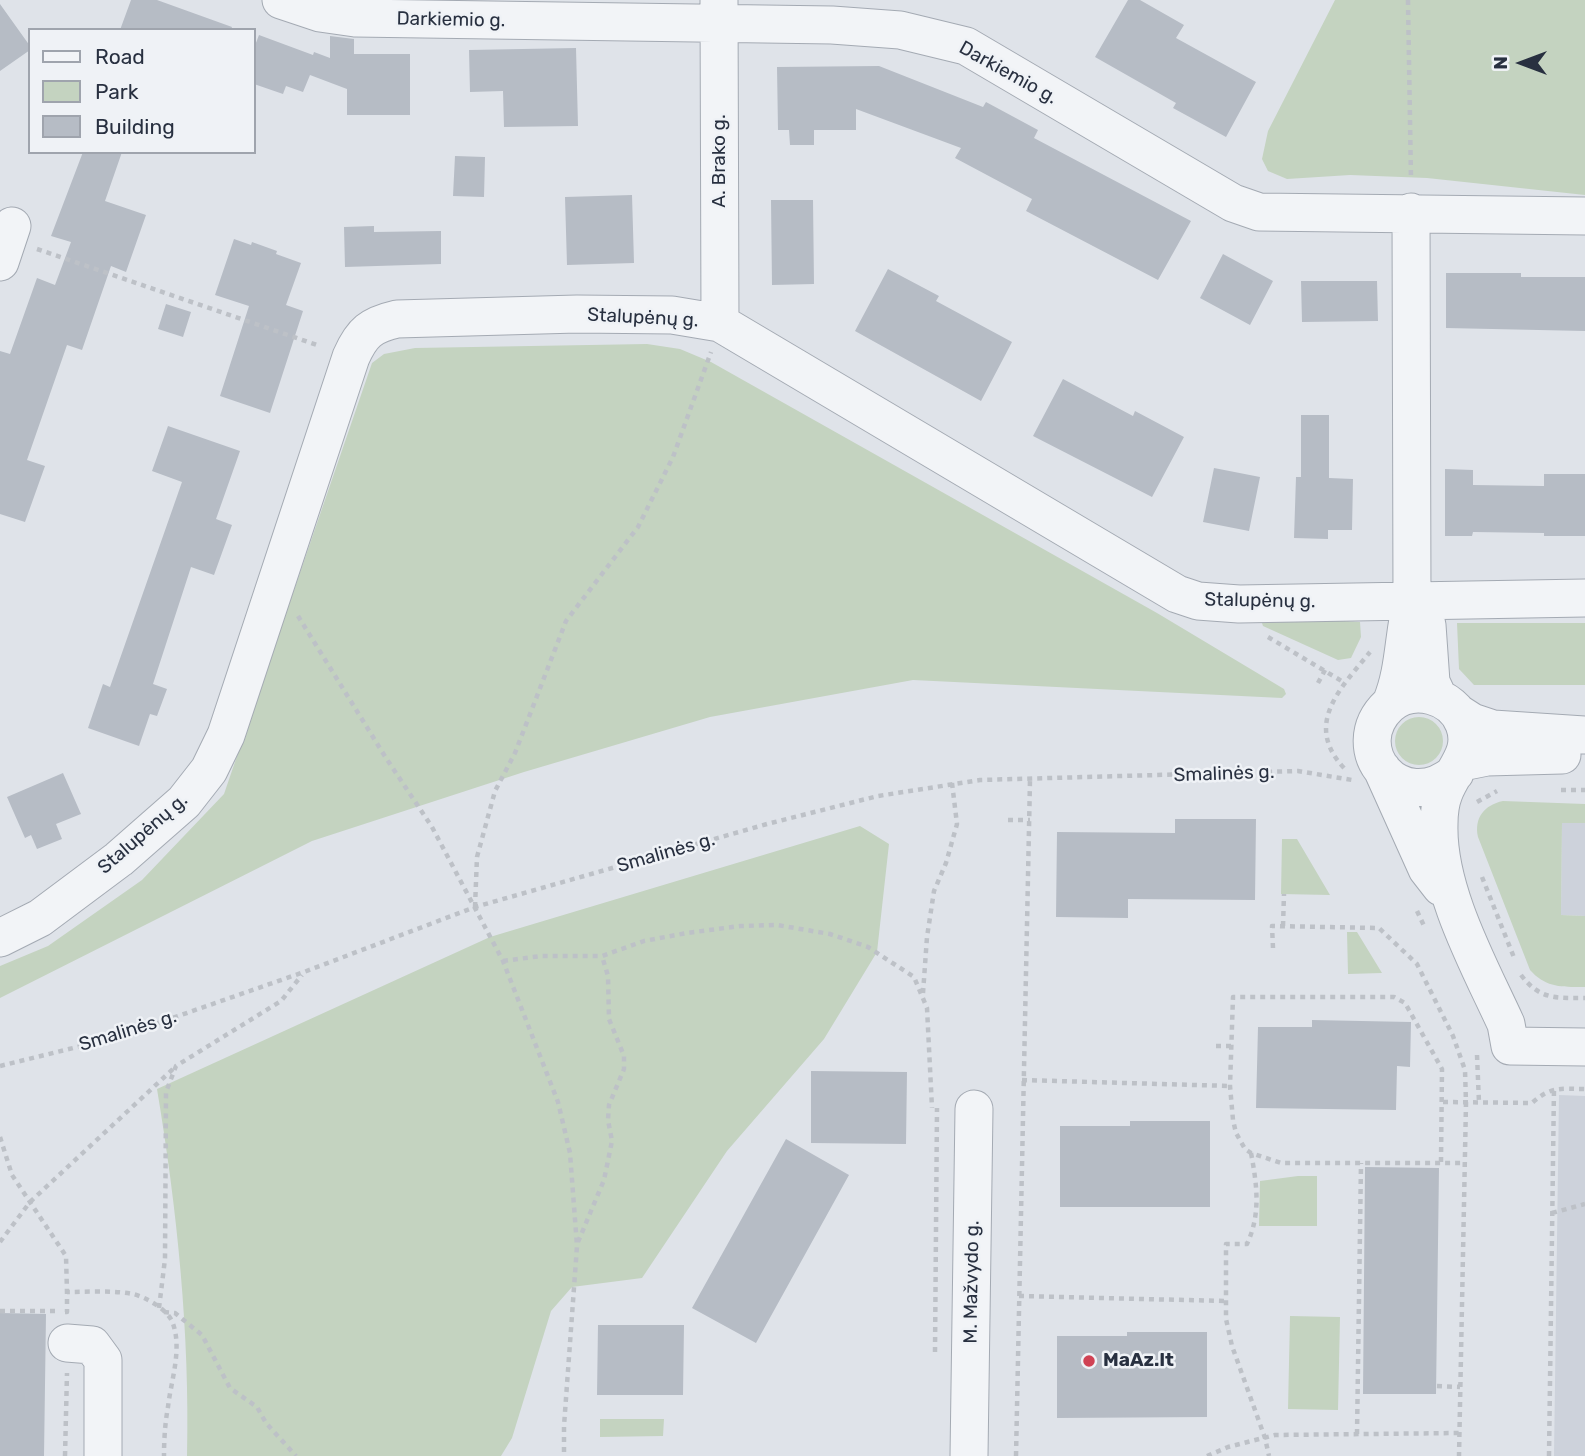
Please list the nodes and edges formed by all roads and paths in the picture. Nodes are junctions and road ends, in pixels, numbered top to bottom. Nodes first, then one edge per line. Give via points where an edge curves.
1 (281, 0) edge
2 (1408, 0) edge
3 (719, 12) edge
4 (1411, 212) junction
5 (1585, 216) edge
6 (7, 242) edge
7 (720, 323) junction
8 (351, 357) junction
9 (276, 580) junction
10 (1585, 598) edge
11 (1412, 600) junction
12 (1257, 631) dead end
13 (1325, 670) junction
14 (1318, 682) dead end
15 (1345, 682) dead end
16 (1391, 703) junction
17 (1448, 705) junction
18 (1585, 735) edge
19 (1585, 754) edge
20 (1458, 768) junction
21 (1369, 775) junction
22 (1030, 780) junction
23 (952, 783) junction
24 (1503, 790) dead end
25 (1549, 790) dead end
26 (1585, 790) edge
27 (1473, 805) dead end
28 (1009, 820) dead end
29 (1030, 820) junction
30 (1482, 876) dead end
31 (1284, 894) dead end
32 (1450, 898) junction
33 (1414, 904) dead end
34 (475, 908) junction
35 (1283, 926) junction
36 (1425, 929) dead end
37 (0, 938) edge
38 (1273, 948) dead end
39 (602, 956) junction
40 (503, 961) junction
41 (1515, 961) dead end
42 (304, 972) junction
43 (1520, 974) dead end
44 (922, 997) junction
45 (1585, 998) edge
46 (1216, 1046) dead end
47 (1232, 1046) junction
48 (1585, 1047) edge
49 (1475, 1048) dead end
50 (0, 1066) edge
51 (176, 1066) junction
52 (1022, 1080) junction
53 (1230, 1086) junction
54 (1554, 1088) junction
55 (1585, 1089) edge
56 (1443, 1102) junction
57 (1466, 1103) junction
58 (1479, 1103) junction
59 (974, 1109) dead end
60 (0, 1137) edge
61 (1251, 1153) junction
62 (1441, 1162) junction
63 (1361, 1163) junction
64 (1464, 1163) junction
65 (30, 1202) junction
66 (1585, 1204) edge
67 (1552, 1213) junction
68 (0, 1242) edge
69 (577, 1246) junction
70 (67, 1292) dead end
71 (1019, 1296) junction
72 (1226, 1301) junction
73 (67, 1328) joint
74 (935, 1357) dead end
75 (1437, 1386) dead end
76 (1460, 1387) junction
77 (1460, 1433) junction
78 (1357, 1434) junction
79 (1265, 1438) junction
80 (65, 1456) edge
81 (103, 1456) edge
82 (296, 1456) edge
83 (565, 1456) edge
84 (969, 1456) edge
85 (1016, 1456) edge
86 (1207, 1456) edge
87 (1269, 1456) edge
88 (1459, 1456) edge
89 (1549, 1456) edge

1 - 3 street, Darkiemio g. via 355,18
2 - 4 path
3 - 4 street, Darkiemio g. via 900,30 966,46 1233,204 1259,212
3 - 7 street, A. Brako g.
4 - 5 street, Darkiemio g.
4 - 11 street
6 - 8 path
7 - 8 street, Stalupėnų g. via 672,315 397,319 376,324 359,339
7 - 11 street, Stalupėnų g. via 1177,594 1198,601 1239,604
7 - 34 path via 673,457 638,527 566,621 515,753 495,791 477,857
8 - 9 street, Stalupėnų g.
9 - 34 path via 432,827
9 - 37 street, Stalupėnų g. via 226,735 209,770 184,802 119,859 40,918
10 - 11 street, Stalupėnų g.
11 - 16 street
11 - 17 street via 1427,625 1431,682
12 - 13 path
13 - 14 path
13 - 15 path
16 - 17 street via 1414,694
16 - 21 street via 1374,727 1375,757
17 - 18 street via 1472,722 1493,729
17 - 20 street via 1467,737
19 - 20 street via 1487,757
20 - 21 street via 1433,787 1419,789
20 - 32 street via 1439,807
21 - 22 path, Smalinės g. via 1298,771
21 - 32 street
22 - 23 path, Smalinės g.
22 - 29 path
23 - 34 path, Smalinės g. via 767,824
23 - 44 path via 957,824 934,891
24 - 27 path
25 - 26 path
28 - 29 path
29 - 52 path
30 - 41 path
31 - 35 path
32 - 48 street via 1506,1024 1510,1046
33 - 36 path
34 - 40 path
34 - 42 path, Smalinės g.
35 - 38 path via 1272,926
35 - 57 path via 1379,928 1417,964 1465,1070
39 - 40 path
39 - 44 path via 687,933 777,925 830,934 869,947 914,977
39 - 69 path via 608,976 609,1019 624,1056 624,1069 609,1105 612,1141 604,1180
40 - 69 path via 558,1102 570,1153
42 - 50 path, Smalinės g. via 118,1037
42 - 51 path via 281,1001
43 - 45 path via 1547,997
44 - 74 path via 927,1009 934,1108
46 - 47 path
47 - 53 path
47 - 56 path via 1233,997 1394,997 1405,1003 1442,1069
49 - 58 path
51 - 65 path
51 - 82 path via 166,1092 161,1310 175,1313 202,1335 230,1388 257,1407
52 - 53 path
52 - 71 path
53 - 61 path via 1236,1133
54 - 55 path
54 - 58 path via 1532,1103
54 - 67 path
56 - 57 path
56 - 62 path
57 - 58 path
57 - 64 path
59 - 84 street, M. Mažvydo g.
60 - 65 path via 12,1175
61 - 63 path via 1281,1163
61 - 72 path via 1256,1222 1247,1244 1226,1244
62 - 63 path
62 - 64 path
63 - 78 path
64 - 76 path
65 - 68 path
65 - 70 path via 66,1256
66 - 67 path
67 - 89 path
69 - 83 path
71 - 72 path
71 - 85 path
72 - 79 path via 1232,1346
73 - 80 path
73 - 81 street via 92,1345 103,1360
75 - 76 path
76 - 77 path
77 - 78 path
77 - 88 path
78 - 79 path
79 - 86 path
79 - 87 path

